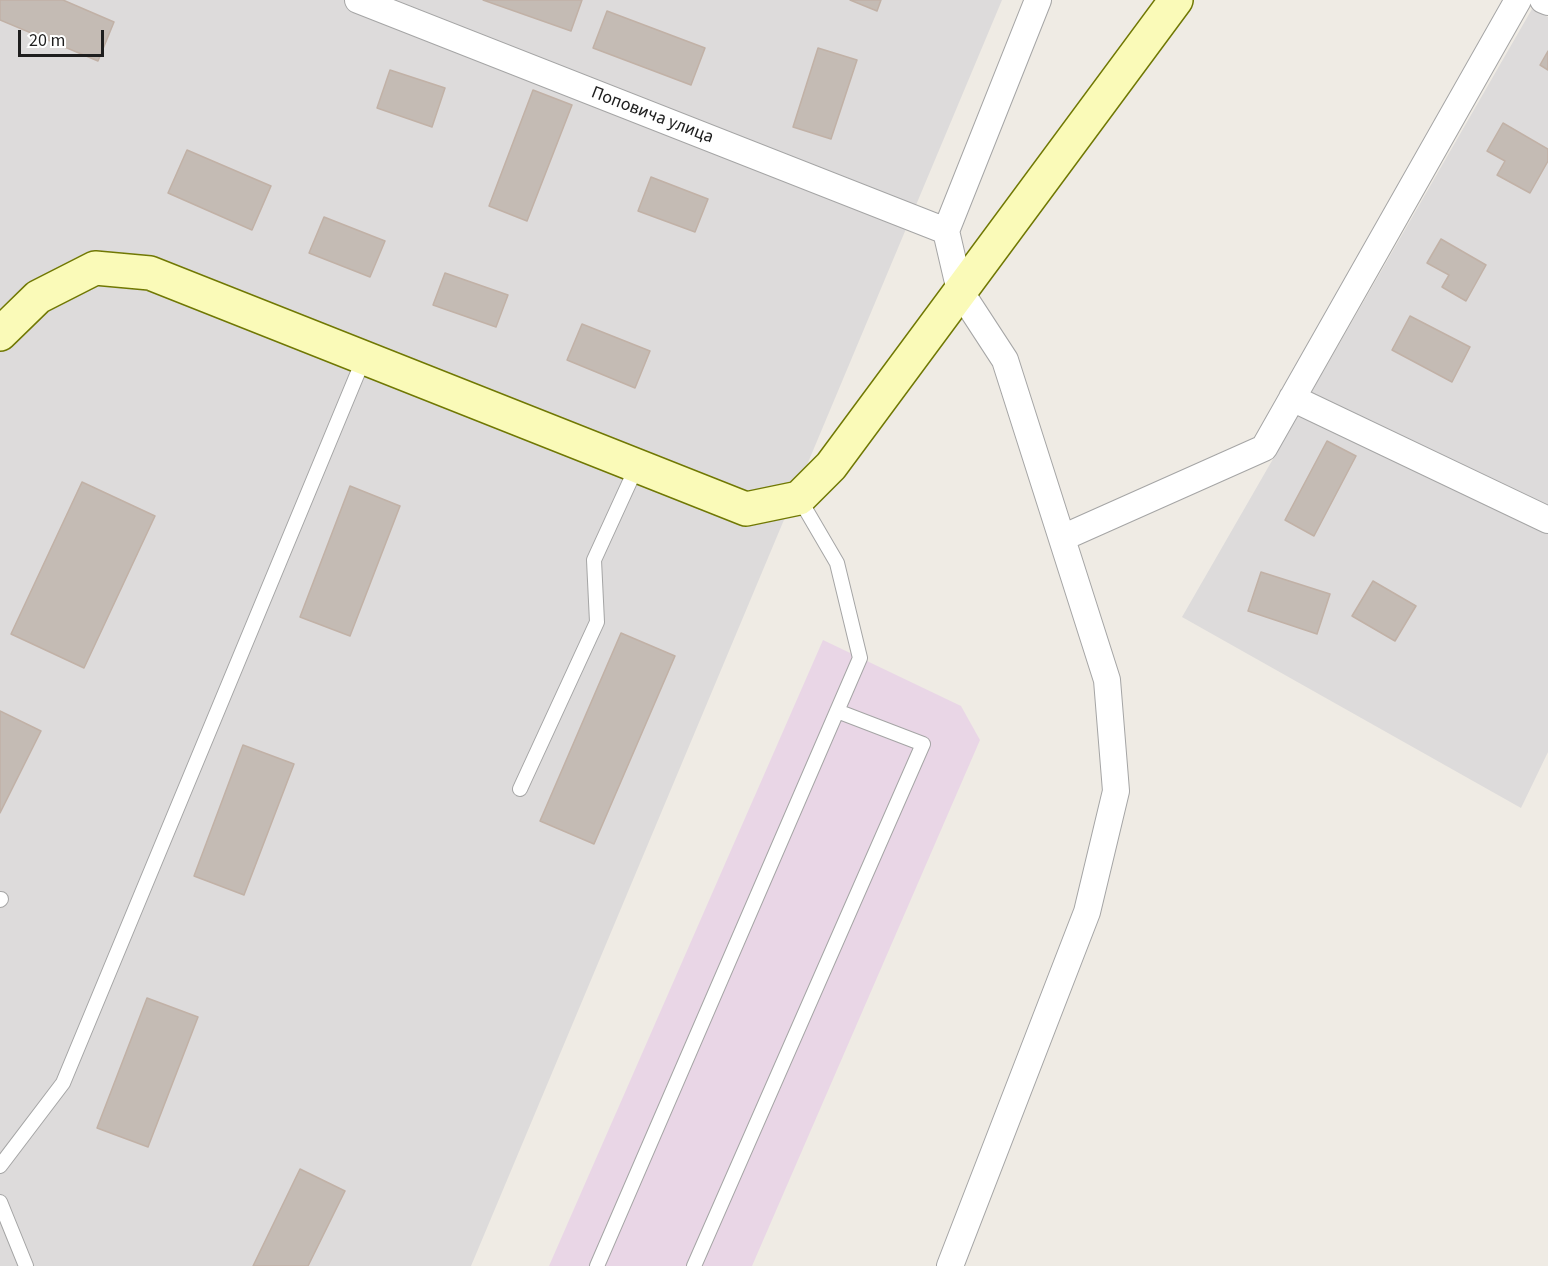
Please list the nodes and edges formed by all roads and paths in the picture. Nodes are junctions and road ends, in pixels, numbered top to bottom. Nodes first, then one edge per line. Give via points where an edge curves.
1 (358, 0) edge
2 (1038, 0) edge
3 (1176, 0) edge
4 (1518, 0) edge
5 (1543, 0) edge
6 (1548, 2) edge
7 (946, 231) junction
8 (960, 291) junction
9 (0, 334) edge
10 (364, 358) junction
11 (1292, 398) junction
12 (638, 466) junction
13 (799, 498) junction
14 (1548, 520) edge
15 (1062, 538) junction
16 (837, 711) junction
17 (520, 789) dead end
18 (0, 1166) edge
19 (0, 1202) edge
20 (27, 1266) edge
21 (597, 1266) edge
22 (694, 1266) edge
23 (950, 1266) edge

1 - 7 street, Поповича улица
2 - 7 street
3 - 8 street
4 - 11 street
5 - 6 street
7 - 8 street
8 - 13 street via 831,466
8 - 15 street via 1005,360
9 - 10 street via 38,297 95,268 150,273
10 - 12 street
10 - 18 lane via 63,1083
11 - 14 street
11 - 15 street via 1264,448
12 - 13 street via 746,509
12 - 17 lane via 594,560 597,622
13 - 16 lane via 837,563 860,658
15 - 23 street via 1107,680 1116,791 1087,912
16 - 21 lane
16 - 22 lane via 923,744
19 - 20 lane

